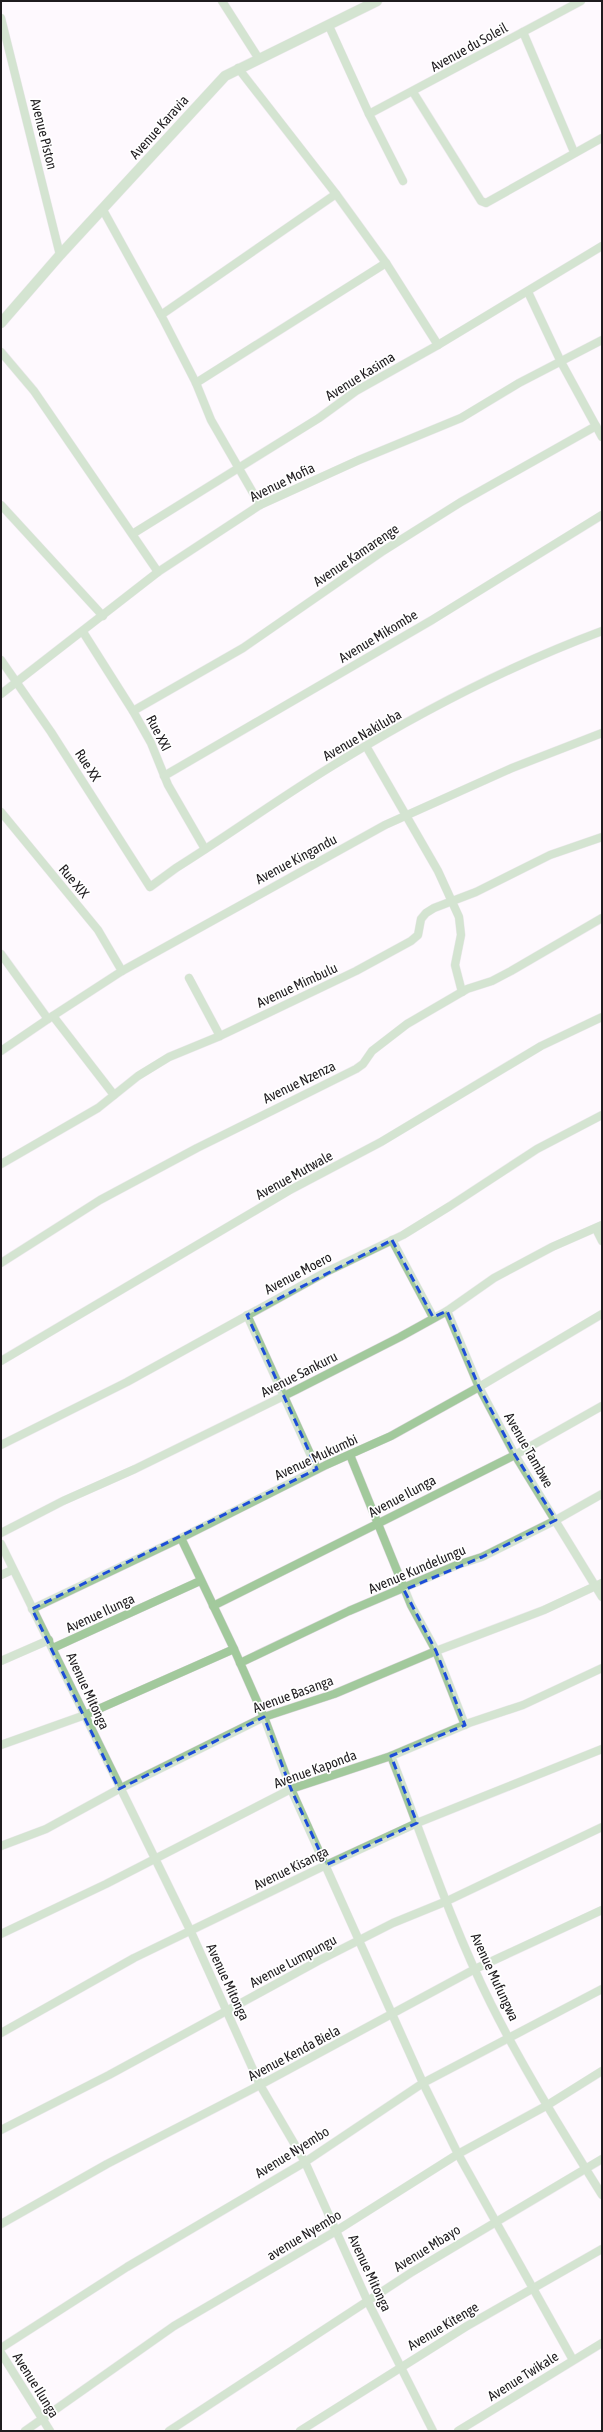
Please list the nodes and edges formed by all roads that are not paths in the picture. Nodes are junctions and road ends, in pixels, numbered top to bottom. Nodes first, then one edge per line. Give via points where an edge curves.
1 (222, 1) edge
2 (377, 1) edge
3 (581, 1) edge
4 (1, 18) edge
5 (329, 26) junction
6 (523, 32) junction
7 (259, 59) junction
8 (238, 68) junction
9 (413, 92) junction
10 (369, 114) junction
11 (602, 138) edge
12 (574, 152) junction
13 (403, 181) dead end
14 (336, 194) junction
15 (103, 210) junction
16 (602, 246) edge
17 (60, 255) junction
18 (386, 263) junction
19 (528, 292) junction
20 (161, 315) junction
21 (1, 323) edge
22 (602, 340) edge
23 (438, 345) junction
24 (1, 352) edge
25 (561, 362) junction
26 (196, 383) junction
27 (600, 431) edge
28 (239, 466) junction
29 (1, 505) edge
30 (260, 505) junction
31 (602, 515) edge
32 (134, 534) junction
33 (158, 572) junction
34 (103, 616) junction
35 (602, 631) edge
36 (83, 632) junction
37 (1, 660) edge
38 (16, 682) junction
39 (1, 694) edge
40 (133, 711) junction
41 (602, 733) edge
42 (366, 746) junction
43 (164, 776) junction
44 (1, 812) edge
45 (407, 816) junction
46 (602, 837) edge
47 (206, 849) junction
48 (149, 887) joint
49 (452, 901) junction
50 (602, 918) edge
51 (1, 954) edge
52 (122, 971) junction
53 (189, 978) dead end
54 (462, 992) junction
55 (51, 1017) junction
56 (602, 1017) edge
57 (220, 1036) junction
58 (1, 1051) edge
59 (114, 1095) junction
60 (602, 1115) edge
61 (1, 1164) edge
62 (599, 1227) edge
63 (392, 1240) junction
64 (602, 1241) edge
65 (1, 1263) edge
66 (447, 1310) junction
67 (602, 1314) edge
68 (247, 1315) junction
69 (433, 1317) junction
70 (1, 1361) edge
71 (479, 1387) junction
72 (284, 1396) junction
73 (602, 1406) edge
74 (1, 1445) edge
75 (350, 1455) junction
76 (515, 1455) junction
77 (317, 1469) junction
78 (602, 1494) edge
79 (556, 1520) junction
80 (378, 1524) junction
81 (1, 1533) edge
82 (181, 1538) junction
83 (1, 1544) edge
84 (12, 1570) junction
85 (1, 1575) edge
86 (200, 1581) junction
87 (599, 1584) edge
88 (404, 1590) junction
89 (602, 1597) edge
90 (213, 1606) junction
91 (32, 1608) junction
92 (49, 1640) junction
93 (53, 1648) junction
94 (234, 1649) junction
95 (436, 1651) junction
96 (1, 1661) edge
97 (240, 1663) junction
98 (602, 1668) edge
99 (85, 1715) junction
100 (264, 1717) junction
101 (465, 1725) junction
102 (1, 1745) edge
103 (602, 1749) edge
104 (391, 1756) junction
105 (119, 1789) junction
106 (291, 1789) junction
107 (417, 1823) junction
108 (602, 1827) edge
109 (1, 1846) edge
110 (155, 1858) junction
111 (326, 1865) junction
112 (447, 1901) junction
113 (602, 1910) edge
114 (191, 1932) junction
115 (1, 1934) edge
116 (359, 1942) junction
117 (476, 1969) junction
118 (602, 1989) edge
119 (228, 2011) junction
120 (391, 2016) junction
121 (1, 2033) edge
122 (509, 2037) junction
123 (602, 2071) edge
124 (423, 2084) junction
125 (260, 2085) junction
126 (546, 2106) junction
127 (1, 2130) edge
128 (458, 2154) junction
129 (602, 2159) edge
130 (304, 2162) junction
131 (585, 2169) junction
132 (602, 2195) edge
133 (497, 2221) junction
134 (1, 2224) edge
135 (336, 2231) junction
136 (602, 2249) edge
137 (533, 2288) junction
138 (368, 2302) junction
139 (602, 2343) edge
140 (1, 2348) edge
141 (1, 2353) edge
142 (573, 2360) junction
143 (401, 2366) junction
144 (42, 2418) junction
145 (25, 2431) edge
146 (50, 2431) edge
147 (169, 2431) edge
148 (300, 2431) edge
149 (433, 2431) edge
150 (458, 2431) edge

1 - 7 street
2 - 5 street, Avenue Karavia
3 - 6 street, Avenue du Soleil
4 - 17 street, Avenue Piston
5 - 7 street, Avenue Karavia
5 - 10 street
6 - 9 street, Avenue du Soleil
6 - 12 street
7 - 8 street, Avenue Karavia
8 - 14 street
8 - 15 street, Avenue Karavia via 225,76
9 - 10 street, Avenue du Soleil
9 - 12 street via 481,202 488,202
10 - 13 street
11 - 12 street
14 - 18 street
14 - 20 street
15 - 17 street, Avenue Karavia
15 - 20 street
16 - 19 street, Avenue Kasima
17 - 21 street, Avenue Karavia
18 - 23 street
18 - 26 street
19 - 23 street, Avenue Kasima
19 - 25 street
20 - 26 street
22 - 25 street, Avenue Mofia
23 - 28 street, Avenue Kasima via 356,391 319,418
24 - 32 street via 34,391
25 - 27 street
25 - 30 street, Avenue Mofia via 519,383 461,418
26 - 28 street via 211,420
27 - 40 street, Avenue Kamarenge via 455,506 383,551 243,648
28 - 30 street
28 - 32 street, Avenue Kasima
29 - 34 street
30 - 33 street, Avenue Mofia
31 - 43 street, Avenue Mikombe via 432,620
32 - 33 street
33 - 34 street, Avenue Mofia
34 - 36 street, Avenue Mofia
35 - 42 street, Avenue Nakiluba via 544,653 471,688
36 - 38 street, Avenue Mofia
36 - 40 street, Rue XXI
37 - 38 street, Rue XX
38 - 39 street, Avenue Mofia
38 - 48 street, Rue XX via 51,732
40 - 43 street, Rue XXI via 151,743
41 - 45 street, Avenue Kingandu via 512,768
42 - 45 street
42 - 47 street, Avenue Nakiluba
43 - 47 street, Rue XXI
44 - 52 street, Rue XIX via 98,930
45 - 49 street
45 - 52 street, Avenue Kingandu via 385,825
46 - 49 street, Avenue Mimbulu via 550,855 476,892
47 - 48 street, Avenue Nakiluba
49 - 54 street via 461,929 455,965
49 - 57 street, Avenue Mimbulu via 426,913 421,919 418,936 411,941 356,971
50 - 54 street, Avenue Nzenza via 511,971
51 - 55 street
52 - 55 street, Avenue Kingandu
53 - 57 street
54 - 65 street, Avenue Nzenza via 406,1024 372,1051 356,1069 196,1148 100,1200
55 - 58 street, Avenue Kingandu
55 - 59 street
56 - 70 street, Avenue Mutwale via 541,1046 387,1139 290,1190
57 - 59 street, Avenue Mimbulu via 169,1057
59 - 61 street, Avenue Mimbulu via 66,1127
60 - 63 street, Avenue Moero via 537,1149 450,1206
62 - 64 street
62 - 66 street, Avenue Sankuru via 552,1246 474,1290
63 - 68 street, Avenue Moero
63 - 69 street
66 - 69 street, Avenue Sankuru
66 - 71 street, Avenue Tambwe
67 - 71 street, Avenue Mukumbi
68 - 72 street
68 - 74 street, Avenue Moero via 127,1382
69 - 72 street, Avenue Sankuru via 400,1337
71 - 75 street, Avenue Mukumbi via 391,1436
71 - 76 street, Avenue Tambwe
72 - 77 street
72 - 81 street, Avenue Sankuru
73 - 76 street, Avenue Ilunga
75 - 77 street, Avenue Mukumbi
75 - 80 street
76 - 79 street, Avenue Tambwe
76 - 80 street, Avenue Ilunga
77 - 82 street, Avenue Mukumbi
78 - 79 street, Avenue Kundelungu
79 - 87 street, Avenue Tambwe
79 - 88 street, Avenue Kundelungu via 482,1557 457,1565
80 - 88 street
80 - 90 street, Avenue Ilunga
82 - 86 street
82 - 91 street, Avenue Mukumbi
83 - 84 street, Avenue Mitonga
84 - 85 street
84 - 91 street, Avenue Mitonga
86 - 90 street
86 - 93 street, Avenue Ilunga
87 - 89 street, Avenue Tambwe
87 - 95 street, Avenue Basanga via 544,1610
88 - 95 street
88 - 97 street, Avenue Kundelungu via 349,1611
90 - 94 street
91 - 92 street, Avenue Mitonga
92 - 93 street, Avenue Mitonga
92 - 96 street
93 - 99 street, Avenue Mitonga
94 - 97 street
94 - 99 street
95 - 100 street, Avenue Basanga via 334,1694
95 - 101 street
97 - 100 street
98 - 101 street, Avenue Kaponda via 523,1705
99 - 102 street
99 - 105 street, Avenue Mitonga
100 - 105 street, Avenue Basanga
100 - 106 street
101 - 104 street, Avenue Kaponda
103 - 107 street, Avenue Kisanga
104 - 106 street, Avenue Kaponda
104 - 107 street, Avenue Mufungwa
105 - 109 street, Avenue Basanga via 46,1828
105 - 110 street, Avenue Mitonga
106 - 110 street, Avenue Kaponda
106 - 111 street
107 - 111 street, Avenue Kisanga
107 - 112 street, Avenue Mufungwa
108 - 112 street, Avenue Lumpungu
110 - 114 street, Avenue Mitonga
110 - 115 street, Avenue Kaponda
111 - 114 street, Avenue Kisanga
111 - 116 street
112 - 116 street, Avenue Lumpungu via 393,1923
112 - 117 street, Avenue Mufungwa
113 - 117 street, Avenue Kenda Biela
114 - 119 street, Avenue Mitonga
114 - 121 street, Avenue Kisanga via 134,1958
116 - 119 street, Avenue Lumpungu via 318,1961
116 - 120 street
117 - 120 street, Avenue Kenda Biela
117 - 122 street, Avenue Mufungwa
118 - 122 street, Avenue Nyembo
119 - 125 street, Avenue Mitonga
119 - 127 street, Avenue Lumpungu
120 - 124 street
120 - 125 street, Avenue Kenda Biela
122 - 124 street, Avenue Nyembo
122 - 126 street, Avenue Mufungwa
123 - 126 street, avenue Nyembo
124 - 128 street
124 - 130 street, Avenue Nyembo
125 - 130 street, Avenue Mitonga
125 - 134 street, Avenue Kenda Biela via 107,2164
126 - 128 street, avenue Nyembo
126 - 131 street, Avenue Mufungwa
128 - 133 street
128 - 135 street, avenue Nyembo
129 - 131 street, Avenue Mbayo
130 - 135 street, Avenue Mitonga
130 - 140 street, Avenue Nyembo via 134,2263
131 - 132 street, Avenue Mufungwa
131 - 133 street, Avenue Mbayo
133 - 137 street
133 - 138 street, Avenue Mbayo via 412,2272
135 - 138 street, Avenue Mitonga
135 - 144 street, avenue Nyembo via 174,2326
136 - 137 street, Avenue Kitenge
137 - 142 street
137 - 143 street, Avenue Kitenge
138 - 143 street, Avenue Mitonga
138 - 147 street, Avenue Mbayo
139 - 142 street, Avenue Twikale
141 - 144 street, Avenue Ilunga
142 - 150 street, Avenue Twikale
143 - 148 street, Avenue Kitenge
143 - 149 street, Avenue Mitonga
144 - 145 street, avenue Nyembo
144 - 146 street, Avenue Ilunga

